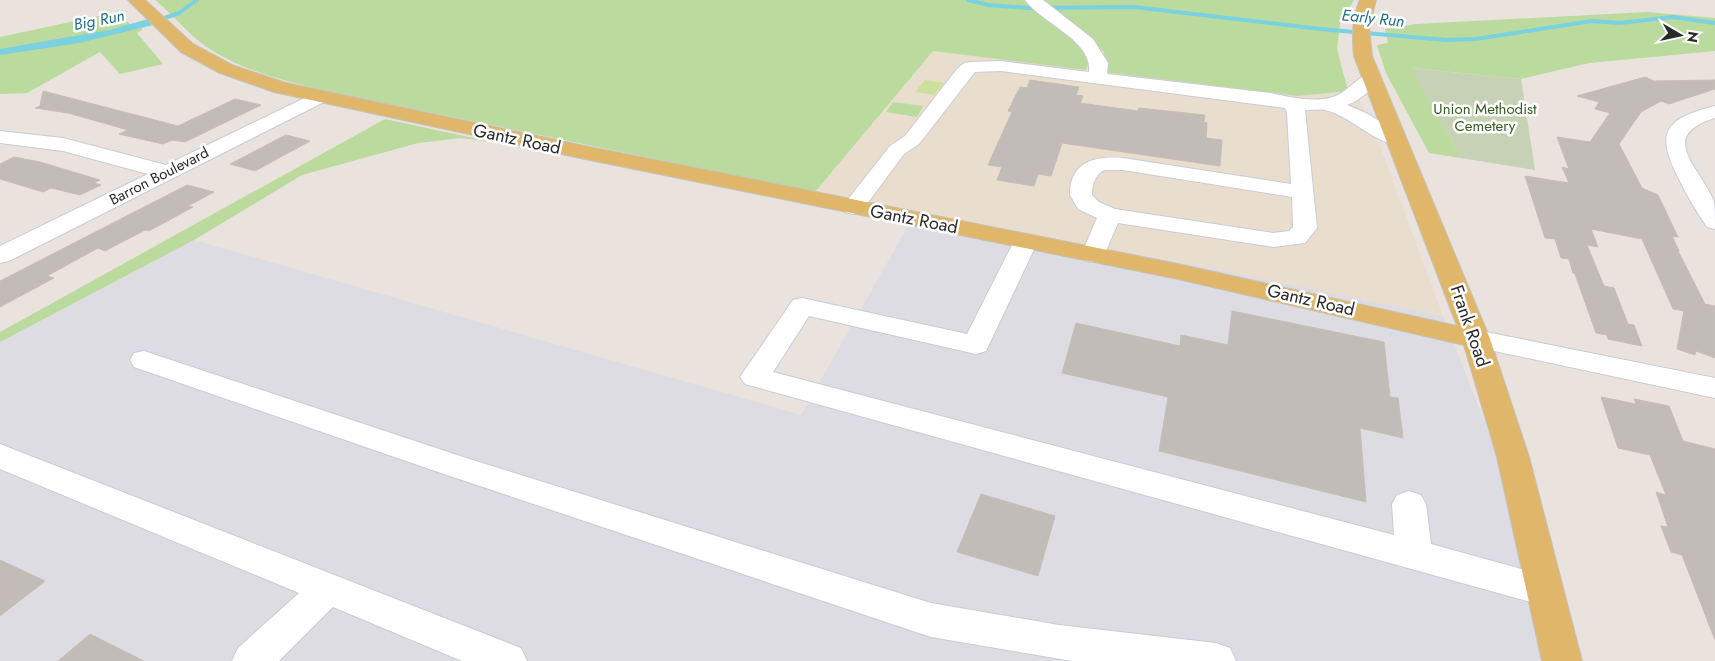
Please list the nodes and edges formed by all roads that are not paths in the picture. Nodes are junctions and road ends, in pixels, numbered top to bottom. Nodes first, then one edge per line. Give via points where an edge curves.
1 (136, 0) edge
2 (1368, 0) edge
3 (1040, 5) edge
4 (1097, 79) junction
5 (1371, 79) junction
6 (319, 96) junction
7 (1293, 104) junction
8 (1327, 104) junction
9 (1715, 112) edge
10 (0, 137) edge
11 (1398, 140) junction
12 (166, 172) junction
13 (1302, 192) junction
14 (853, 207) junction
15 (1110, 215) junction
16 (1715, 222) edge
17 (1026, 241) junction
18 (1093, 255) junction
19 (0, 256) edge
20 (1476, 339) junction
21 (144, 360) dead end
22 (1715, 388) edge
23 (0, 456) edge
24 (1409, 504) dead end
25 (1414, 556) junction
26 (328, 589) junction
27 (1545, 590) junction
28 (252, 661) edge
29 (507, 661) edge
30 (1216, 661) edge
31 (1562, 661) edge

1 - 6 main road, Gantz Road via 187,48 226,70 281,88
2 - 5 main road, Frank Road via 1361,31 1363,56
3 - 4 street via 1088,42 1099,64
4 - 7 street
4 - 14 street via 1001,66 970,67 912,140 897,150
5 - 8 street via 1351,96
5 - 11 main road, Frank Road
6 - 12 street, Barron Boulevard
6 - 14 main road, Gantz Road
7 - 8 street
7 - 13 street via 1297,113
8 - 11 street via 1359,117
9 - 16 street via 1693,119 1682,127 1675,139 1684,167
10 - 12 street via 73,146
11 - 20 main road, Frank Road
12 - 19 street, Barron Boulevard
13 - 15 street via 1305,228 1296,238 1273,240
13 - 15 street via 1122,164 1096,165 1089,169 1079,190 1080,197 1091,208
14 - 17 main road, Gantz Road
15 - 18 street
17 - 18 main road, Gantz Road
17 - 25 street via 976,345 802,306 755,377
18 - 20 main road, Gantz Road via 1300,297
20 - 22 street, Gantz Road
20 - 27 main road, Frank Road via 1512,457
21 - 30 street via 449,464 931,620 1059,642
23 - 26 street
24 - 25 street
25 - 27 street
26 - 28 street
26 - 29 street
27 - 31 main road, Frank Road

